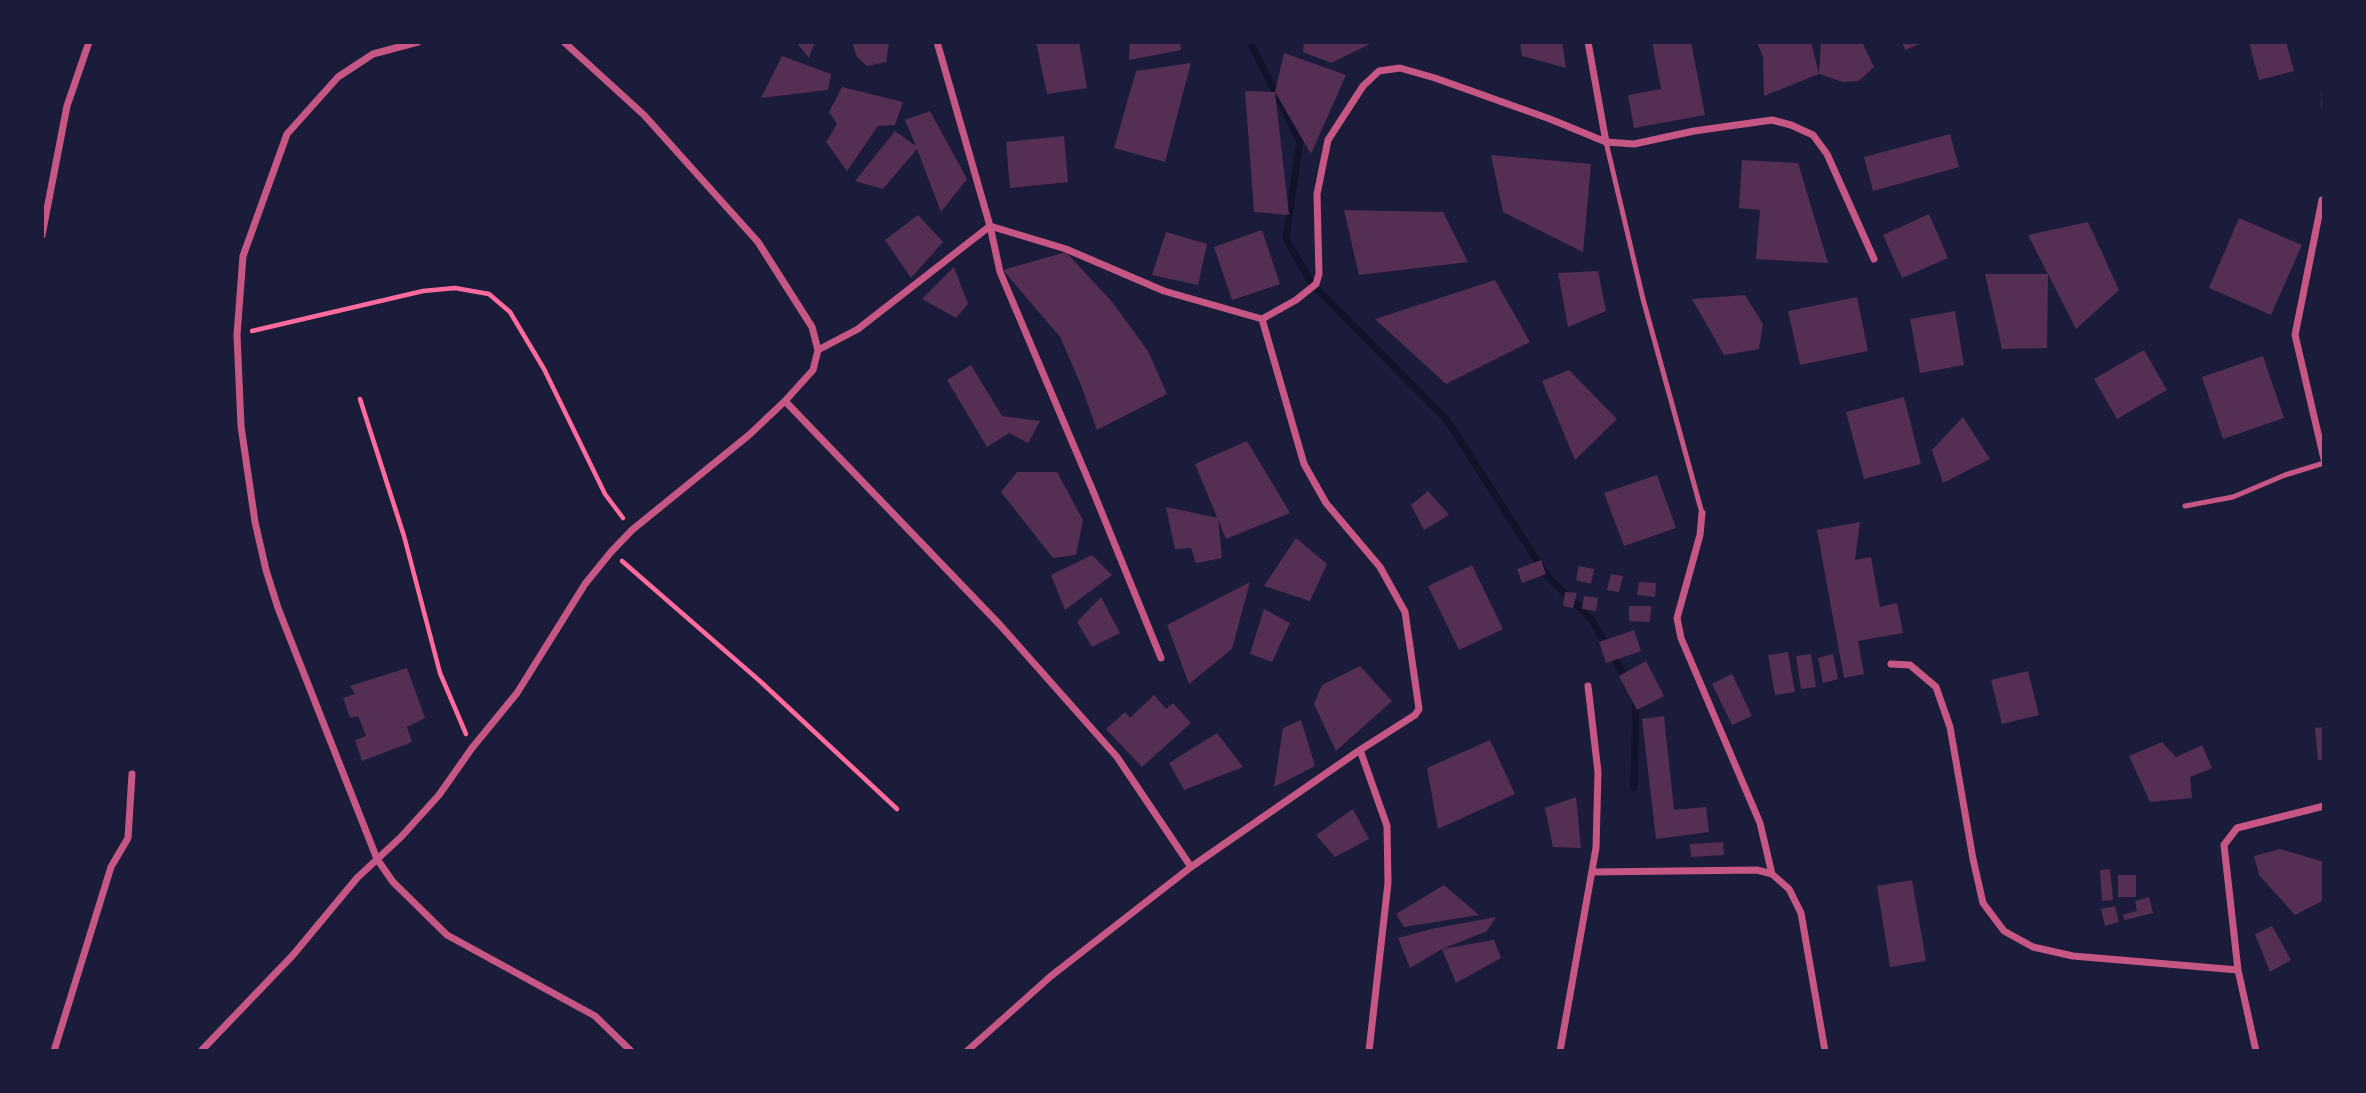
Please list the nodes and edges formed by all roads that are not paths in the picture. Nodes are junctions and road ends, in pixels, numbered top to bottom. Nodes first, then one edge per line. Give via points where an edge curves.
1 (89, 42) edge
2 (418, 42) edge
3 (564, 42) edge
4 (937, 42) edge
5 (1588, 42) edge
6 (1606, 142) junction
7 (2322, 200) dead end
8 (990, 226) junction
9 (42, 235) edge
10 (1874, 258) dead end
11 (1262, 319) junction
12 (818, 351) junction
13 (785, 401) junction
14 (2324, 461) edge
15 (2185, 506) dead end
16 (1702, 513) joint
17 (1161, 659) dead end
18 (1891, 664) dead end
19 (1588, 686) dead end
20 (1360, 750) junction
21 (132, 774) dead end
22 (2324, 806) edge
23 (377, 859) junction
24 (1191, 867) junction
25 (1592, 872) junction
26 (1772, 874) junction
27 (2238, 970) junction
28 (54, 1051) edge
29 (201, 1051) edge
30 (631, 1051) edge
31 (967, 1051) edge
32 (1369, 1051) edge
33 (1560, 1051) edge
34 (1825, 1051) edge
35 (2256, 1051) edge

1 - 9 street via 68,106
2 - 23 street via 373,54 338,77 287,134 243,256 237,335 241,426 266,570
3 - 12 street via 644,115 758,242 812,327
4 - 8 street
5 - 6 street
6 - 10 street via 1634,144 1772,120 1791,125 1813,135 1827,154
6 - 11 street via 1435,78 1400,68 1378,71 1328,140 1317,194 1316,284
6 - 16 lane via 1643,299
7 - 14 street via 2295,335
8 - 11 street via 1066,249 1164,290
8 - 12 street via 858,329
8 - 17 street via 1000,272
11 - 20 street via 1304,464 1326,503 1380,567 1405,612 1419,709
12 - 13 street via 813,370
13 - 23 street via 611,552 585,584 517,693 439,795
13 - 24 street via 1000,625 1117,757
14 - 15 lane via 2233,497
16 - 26 street via 1677,618 1681,638 1760,822
18 - 27 street via 1910,665 1936,687 1950,727 1983,903 2004,930 2033,947 2073,956
19 - 25 street via 1598,772
20 - 24 street
20 - 32 street via 1387,826 1388,883
21 - 28 street via 128,838 111,867
22 - 27 street via 2237,828 2224,845
23 - 29 street
23 - 30 street via 393,882 447,935 595,1016
24 - 31 street via 1051,976
25 - 26 street via 1757,870
25 - 33 street
26 - 34 street via 1789,889 1801,913
27 - 35 street

